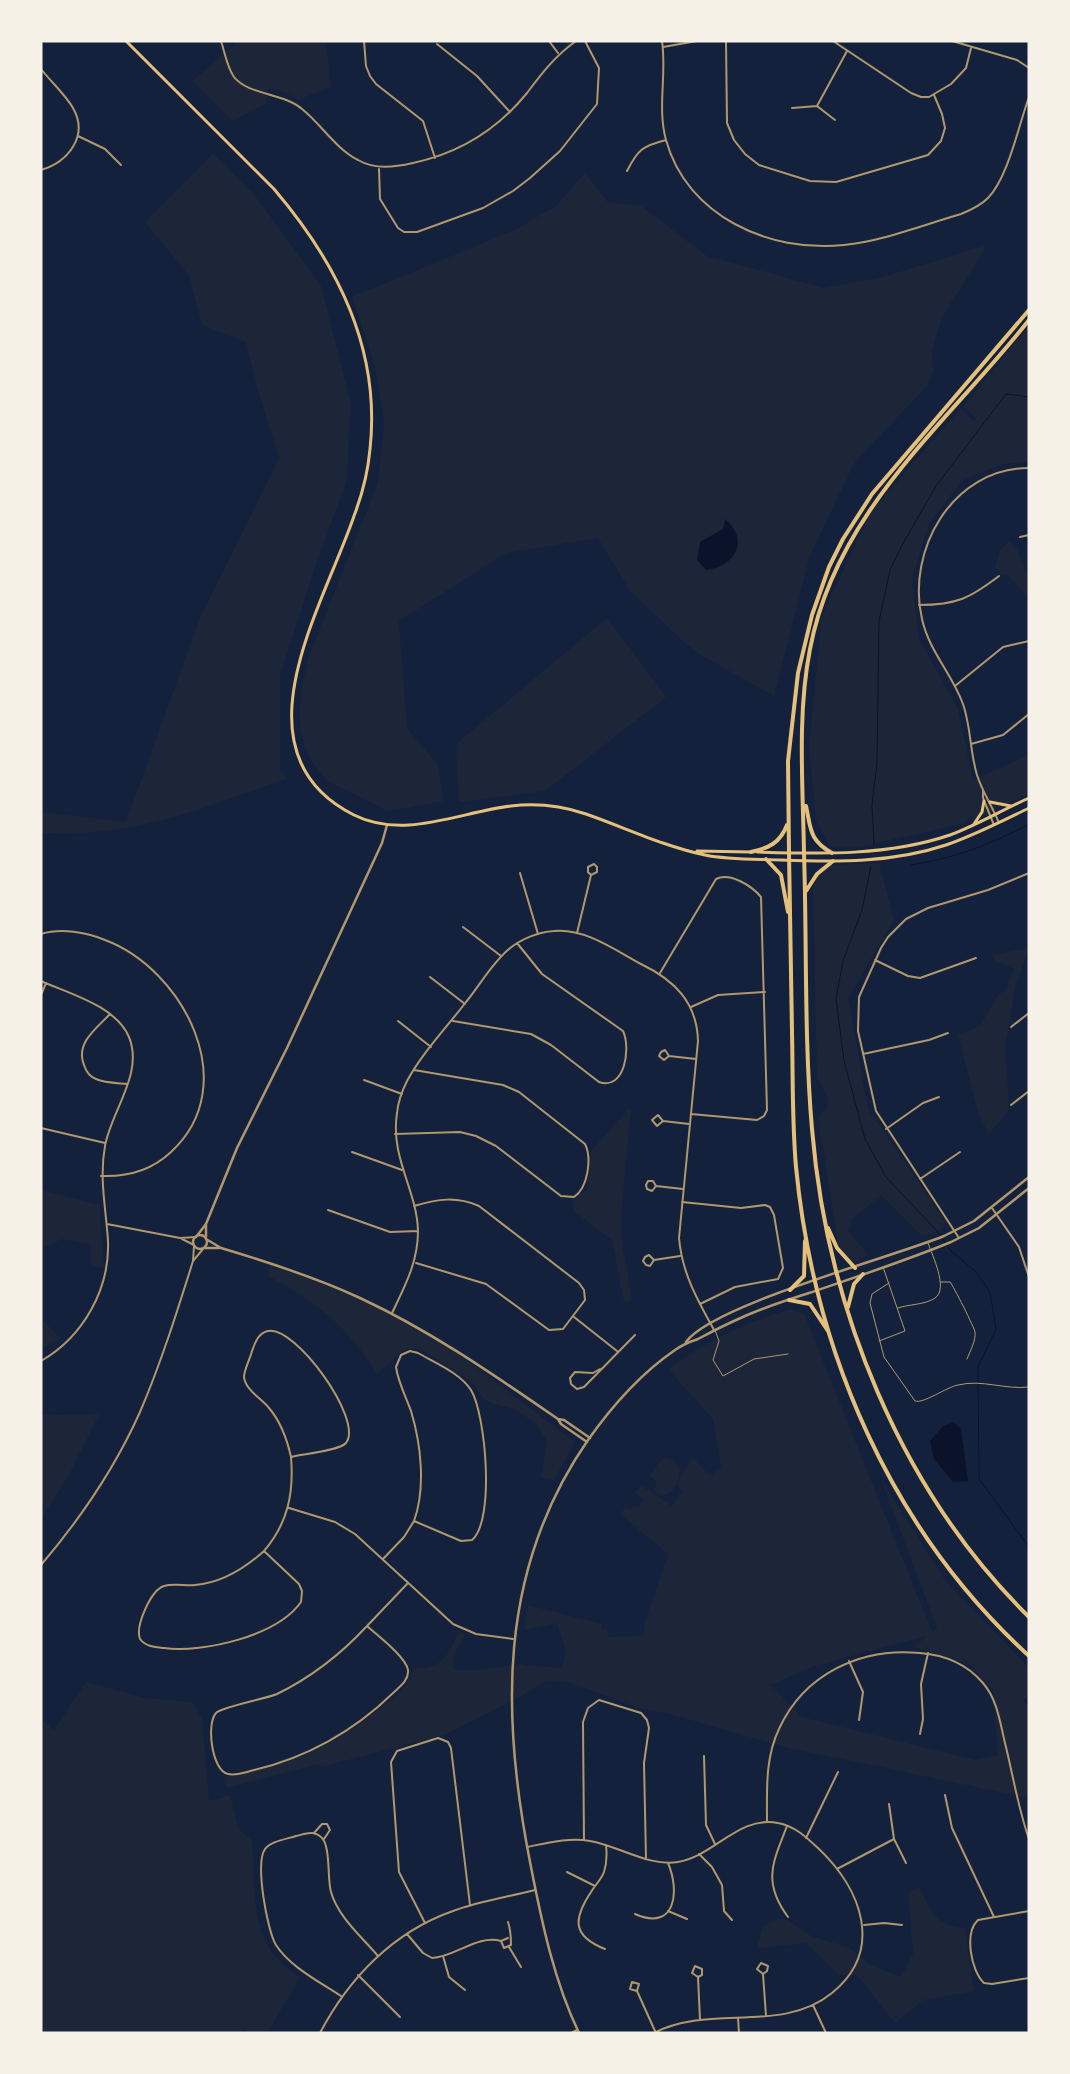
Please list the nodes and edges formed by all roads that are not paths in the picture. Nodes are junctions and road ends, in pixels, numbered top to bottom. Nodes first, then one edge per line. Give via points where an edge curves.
1 (126, 41) edge
2 (221, 41) edge
3 (364, 41) edge
4 (549, 41) edge
5 (576, 41) edge
6 (585, 41) edge
7 (662, 41) edge
8 (697, 41) edge
9 (726, 41) edge
10 (833, 41) edge
11 (952, 41) edge
12 (437, 44) dead end
13 (663, 47) junction
14 (971, 48) junction
15 (847, 51) junction
16 (559, 54) junction
17 (1029, 68) edge
18 (41, 69) edge
19 (42, 73) edge
20 (934, 95) junction
21 (1029, 97) edge
22 (817, 106) junction
23 (792, 108) dead end
24 (510, 112) junction
25 (835, 120) dead end
26 (78, 136) junction
27 (666, 140) junction
28 (436, 158) junction
29 (121, 165) dead end
30 (379, 167) junction
31 (41, 170) edge
32 (627, 171) dead end
33 (1029, 310) edge
34 (1029, 320) edge
35 (1029, 468) edge
36 (1029, 535) edge
37 (1020, 538) dead end
38 (999, 576) dead end
39 (919, 605) junction
40 (1029, 641) edge
41 (955, 686) junction
42 (1029, 714) edge
43 (971, 744) junction
44 (983, 790) junction
45 (804, 798) junction
46 (1029, 798) edge
47 (984, 801) junction
48 (990, 802) junction
49 (1012, 806) junction
50 (1029, 808) edge
51 (996, 815) junction
52 (991, 817) junction
53 (788, 821) junction
54 (999, 823) junction
55 (387, 825) junction
56 (994, 825) junction
57 (972, 826) junction
58 (689, 851) junction
59 (751, 852) junction
60 (789, 853) junction
61 (804, 853) junction
62 (832, 853) junction
63 (766, 859) junction
64 (789, 860) junction
65 (805, 861) junction
66 (832, 862) junction
67 (520, 873) dead end
68 (1029, 873) edge
69 (591, 875) junction
70 (805, 893) junction
71 (790, 922) junction
72 (463, 927) dead end
73 (577, 933) junction
74 (41, 934) edge
75 (538, 934) junction
76 (517, 943) junction
77 (501, 956) junction
78 (976, 958) dead end
79 (875, 960) junction
80 (660, 973) junction
81 (430, 977) dead end
82 (41, 981) edge
83 (46, 983) junction
84 (765, 992) junction
85 (41, 995) edge
86 (465, 1004) junction
87 (691, 1007) junction
88 (1029, 1013) edge
89 (110, 1014) junction
90 (452, 1020) junction
91 (398, 1021) dead end
92 (1011, 1026) dead end
93 (948, 1033) dead end
94 (432, 1047) junction
95 (863, 1054) junction
96 (669, 1056) junction
97 (696, 1059) junction
98 (414, 1070) junction
99 (364, 1080) dead end
100 (127, 1084) junction
101 (1029, 1090) edge
102 (402, 1094) junction
103 (939, 1098) dead end
104 (1011, 1105) dead end
105 (690, 1114) junction
106 (663, 1121) junction
107 (690, 1124) junction
108 (41, 1128) edge
109 (886, 1129) junction
110 (395, 1134) junction
111 (105, 1143) junction
112 (352, 1152) dead end
113 (960, 1152) dead end
114 (402, 1170) junction
115 (101, 1176) junction
116 (1029, 1177) edge
117 (920, 1179) junction
118 (656, 1186) junction
119 (1029, 1188) edge
120 (683, 1189) junction
121 (682, 1202) junction
122 (414, 1206) junction
123 (992, 1208) junction
124 (328, 1210) dead end
125 (997, 1215) junction
126 (107, 1224) junction
127 (206, 1224) junction
128 (826, 1224) junction
129 (418, 1231) junction
130 (955, 1231) junction
131 (196, 1237) junction
132 (180, 1238) junction
133 (206, 1238) junction
134 (960, 1238) junction
135 (806, 1239) junction
136 (928, 1242) junction
137 (194, 1246) junction
138 (204, 1248) junction
139 (221, 1248) junction
140 (930, 1250) junction
141 (680, 1256) junction
142 (654, 1260) junction
143 (194, 1261) junction
144 (414, 1263) junction
145 (883, 1267) junction
146 (855, 1268) junction
147 (837, 1273) junction
148 (863, 1274) junction
149 (1029, 1277) edge
150 (816, 1281) junction
151 (840, 1282) junction
152 (941, 1282) junction
153 (889, 1284) junction
154 (790, 1290) junction
155 (818, 1290) junction
156 (789, 1300) junction
157 (700, 1304) junction
158 (898, 1308) junction
159 (847, 1310) junction
160 (392, 1313) junction
161 (574, 1317) junction
162 (711, 1323) junction
163 (714, 1330) junction
164 (829, 1332) junction
165 (635, 1335) dead end
166 (879, 1341) junction
167 (685, 1343) junction
168 (618, 1351) junction
169 (788, 1354) dead end
170 (967, 1359) dead end
171 (41, 1361) edge
172 (600, 1369) junction
173 (1029, 1387) edge
174 (558, 1419) junction
175 (590, 1438) junction
176 (587, 1442) junction
177 (291, 1457) junction
178 (289, 1508) junction
179 (414, 1521) junction
180 (264, 1551) junction
181 (383, 1559) junction
182 (41, 1565) edge
183 (408, 1583) junction
184 (1029, 1617) edge
185 (367, 1626) junction
186 (513, 1639) junction
187 (928, 1653) junction
188 (1029, 1656) edge
189 (849, 1662) junction
190 (859, 1720) dead end
191 (920, 1734) dead end
192 (704, 1756) dead end
193 (838, 1772) dead end
194 (945, 1795) dead end
195 (889, 1804) dead end
196 (767, 1822) junction
197 (787, 1826) junction
198 (314, 1833) junction
199 (806, 1838) junction
200 (894, 1839) junction
201 (1029, 1839) edge
202 (324, 1840) junction
203 (584, 1840) junction
204 (715, 1844) junction
205 (606, 1845) junction
206 (527, 1847) junction
207 (700, 1854) junction
208 (646, 1858) junction
209 (668, 1863) junction
210 (906, 1863) dead end
211 (837, 1869) junction
212 (568, 1872) dead end
213 (595, 1886) junction
214 (535, 1890) junction
215 (470, 1905) junction
216 (668, 1911) junction
217 (1029, 1911) edge
218 (635, 1914) dead end
219 (788, 1916) dead end
220 (994, 1917) junction
221 (687, 1919) dead end
222 (732, 1920) dead end
223 (508, 1922) dead end
224 (425, 1924) junction
225 (864, 1925) junction
226 (902, 1925) dead end
227 (407, 1934) junction
228 (508, 1938) junction
229 (501, 1941) junction
230 (509, 1947) junction
231 (605, 1949) dead end
232 (378, 1956) junction
233 (443, 1956) junction
234 (520, 1967) dead end
235 (763, 1974) junction
236 (358, 1975) junction
237 (698, 1977) junction
238 (1029, 1978) edge
239 (465, 1990) dead end
240 (637, 1991) junction
241 (341, 1996) junction
242 (813, 2004) junction
243 (766, 2016) junction
244 (400, 2017) dead end
245 (738, 2018) junction
246 (700, 2020) junction
247 (578, 2031) edge
248 (655, 2032) edge
249 (320, 2033) edge
250 (571, 2033) edge
251 (739, 2033) edge
252 (826, 2033) edge

1 - 55 main road via 294,214 339,282 355,317 370,387 370,448 354,519 301,650 294,681 292,727 303,765 313,782 356,816
2 - 30 street via 231,70 240,82 294,103 355,159
3 - 28 street via 370,76 423,122
4 - 16 street
5 - 16 street
6 - 30 street via 599,68 597,104 560,151 513,191 482,208 417,232 404,232 380,199
7 - 13 street
8 - 13 street
9 - 20 street via 727,123 734,140 759,165 810,181 836,182 928,155 941,141 944,128
10 - 15 street
11 - 14 street
12 - 24 street via 477,76
13 - 27 street via 662,113
14 - 17 street via 1017,60
14 - 20 street via 963,74
15 - 20 street via 911,93 921,98
15 - 22 street
16 - 24 street
18 - 19 street
19 - 26 street via 74,110
21 - 27 street via 1000,180 982,203 961,214 869,241 844,245 791,243 752,232 726,220 700,200 684,181
22 - 23 street
22 - 25 street
24 - 28 street via 471,143
26 - 29 street via 105,149
26 - 31 street via 61,161
27 - 32 street via 638,152
28 - 30 street
33 - 53 highway via 878,487 835,553 812,615 798,673 788,761
34 - 45 highway via 880,494 839,560 818,616 807,666 803,730
35 - 39 street via 987,477 950,505 924,550
36 - 37 street
38 - 39 street via 965,600 944,605
39 - 41 street via 929,641
40 - 41 street via 1003,647
41 - 43 street via 963,705
42 - 43 street via 1003,735
43 - 44 street
44 - 47 street
44 - 48 street
45 - 61 highway
45 - 62 highway via 813,838
46 - 49 main road
47 - 52 street
47 - 57 main road via 979,819
48 - 49 main road
48 - 51 street
49 - 51 main road
50 - 54 main road
51 - 52 main road
51 - 54 street
52 - 56 street
52 - 57 main road
53 - 59 highway via 775,844
53 - 60 highway
54 - 56 main road
55 - 58 main road via 415,825 508,806 542,805 574,810 650,840
55 - 127 street via 382,843 287,1048 236,1148
56 - 66 main road via 950,844 913,854
57 - 62 main road via 902,847
58 - 59 main road
58 - 63 main road via 710,856
59 - 60 main road
60 - 61 main road
60 - 64 highway
61 - 62 main road
61 - 65 highway
63 - 64 main road
63 - 71 highway via 782,878
64 - 65 main road
64 - 71 highway
65 - 66 main road
65 - 70 highway
66 - 70 highway via 817,874
67 - 75 street
68 - 79 street via 916,913 896,927
69 - 69 street via 588,867 594,864 597,872
69 - 73 street
70 - 128 highway via 809,1075 815,1162
71 - 135 highway via 796,1164
72 - 77 street
73 - 75 street via 557,930
73 - 80 street
74 - 115 street via 66,931 95,936 124,948 158,973 188,1015 197,1041 202,1095 189,1130 174,1149 153,1165 127,1174
75 - 76 street
76 - 77 street
76 - 90 street via 542,974 623,1031 626,1039 623,1069 617,1080 607,1084 599,1082 551,1045 531,1034
77 - 86 street
78 - 79 street via 920,978 908,976
79 - 95 street via 862,987 857,1008
80 - 84 street via 712,884 720,877 731,877 761,897
80 - 87 street via 677,987
81 - 86 street
82 - 83 street
83 - 85 street
83 - 89 street
84 - 87 street via 718,995
84 - 105 street via 769,1105 765,1115 752,1120
86 - 90 street
87 - 97 street via 698,1035
88 - 92 street
89 - 100 street via 126,1031 132,1050 132,1069
89 - 100 street via 86,1040 82,1060 92,1077
90 - 94 street
91 - 94 street
93 - 95 street
94 - 98 street
95 - 109 street via 872,1101
96 - 96 street via 664,1060 660,1058 665,1050
96 - 97 street
97 - 105 street
98 - 102 street
98 - 110 street via 493,1082 519,1092 585,1144 588,1153 584,1187 574,1197 561,1196 496,1146 476,1136 460,1132
99 - 102 street
100 - 111 street
101 - 104 street
102 - 110 street
103 - 109 street via 923,1103
105 - 107 street
106 - 106 street via 657,1126 652,1120 658,1115
106 - 107 street
107 - 120 street
108 - 111 street
109 - 117 street
110 - 114 street
111 - 115 street
112 - 114 street
113 - 117 street
114 - 122 street
115 - 126 street
116 - 123 street
117 - 130 street
118 - 118 street via 652,1191 646,1185 650,1181
118 - 120 street
119 - 125 street
120 - 121 street
121 - 141 street
121 - 157 street via 741,1208 765,1205 774,1215 782,1276 775,1281 735,1287
122 - 129 street
122 - 161 street via 441,1199 458,1199 489,1212 582,1286 585,1300
123 - 125 street
123 - 130 street
124 - 129 street via 390,1232
125 - 134 street
125 - 149 street via 1019,1247
126 - 132 street
126 - 171 street via 105,1273 95,1303 68,1341
127 - 131 street
127 - 133 street
128 - 146 highway via 837,1248
128 - 147 highway
129 - 144 street
130 - 134 street
130 - 136 street
131 - 132 street
131 - 133 street
131 - 137 street
132 - 137 street
133 - 138 street
133 - 139 street
134 - 140 street
135 - 150 highway
135 - 154 highway via 804,1276
136 - 140 lane
136 - 146 street
137 - 138 street
137 - 143 street
138 - 139 street
138 - 143 street
139 - 160 street via 318,1279
140 - 145 street
140 - 152 lane
141 - 142 street
141 - 157 street via 687,1280
142 - 142 street via 650,1266 643,1261 649,1255
143 - 182 street via 145,1401 124,1444 86,1509
144 - 160 street
144 - 161 street via 486,1284 549,1330 563,1329
145 - 148 street
145 - 153 lane
146 - 147 street
147 - 150 street
147 - 151 highway
148 - 151 street
148 - 159 highway via 854,1284
150 - 154 street
150 - 155 highway
151 - 155 street
151 - 159 highway
152 - 158 lane via 940,1292 935,1298
152 - 170 lane via 950,1282 954,1286 975,1330 975,1340
153 - 158 lane
153 - 166 lane via 870,1297
154 - 162 street
155 - 156 street
155 - 164 highway
156 - 163 street via 747,1314
156 - 164 highway via 810,1304
157 - 162 street
158 - 166 lane via 906,1331
159 - 184 highway via 896,1430 951,1524 997,1583
160 - 174 street via 458,1351
161 - 168 street
162 - 163 street
162 - 167 street
163 - 167 street
163 - 169 lane via 719,1341 713,1360 723,1376 754,1359
164 - 188 highway via 870,1442 908,1512 974,1602
165 - 168 street
166 - 173 lane via 884,1357 918,1402 947,1388 974,1382 1010,1388
167 - 175 street via 658,1362 622,1397
168 - 172 street
172 - 172 street via 584,1387 577,1389 571,1384 570,1378 575,1372 593,1373
174 - 175 street
174 - 176 street
175 - 176 street
176 - 186 street via 548,1510 530,1559
177 - 177 street via 341,1447 348,1439 349,1427 334,1392 313,1362 280,1333 269,1330 257,1339 245,1381 278,1422
177 - 178 street
178 - 180 street
178 - 181 street via 345,1527
179 - 179 street via 461,1541 472,1540 481,1528 485,1471 481,1425 471,1390 460,1378 418,1352 410,1351 401,1355 396,1368 411,1414 419,1455 420,1486
179 - 181 street
180 - 180 street via 299,1584 302,1591 298,1606 281,1619 246,1638 209,1647 170,1649 149,1646 140,1639 140,1622 159,1589 168,1585 217,1581 238,1571
181 - 183 street
183 - 185 street
183 - 186 street via 448,1620 464,1630
185 - 185 street via 406,1663 408,1672 404,1683 366,1716 314,1749 245,1772 229,1774 220,1770 214,1760 211,1727 216,1714 222,1709 266,1698 300,1682 340,1653
186 - 206 street via 511,1684 517,1783
187 - 189 street via 895,1652
187 - 191 street via 920,1684 923,1719
187 - 201 street via 963,1665 988,1690 998,1714
189 - 190 street via 863,1692
189 - 196 street via 830,1671 805,1690 779,1728 769,1761
192 - 204 street via 706,1825
193 - 199 street
194 - 220 street via 952,1828
195 - 200 street
196 - 197 street
196 - 204 street via 748,1825
197 - 199 street
197 - 219 street via 771,1876 779,1905
198 - 202 street
198 - 202 street via 322,1824 327,1824 330,1830
198 - 241 street via 271,1844 263,1851 266,1923 284,1955
199 - 211 street
200 - 210 street
200 - 211 street
202 - 232 street via 329,1883 336,1904
203 - 205 street
203 - 206 street
203 - 208 street via 583,1722 588,1708 599,1700 641,1713 649,1724 644,1763
204 - 207 street
205 - 208 street
205 - 213 street via 605,1871
206 - 214 street
207 - 209 street
207 - 222 street via 718,1875 724,1890 724,1911
208 - 209 street
209 - 216 street via 675,1888
211 - 225 street via 857,1904
212 - 213 street
213 - 231 street via 582,1909 578,1929 586,1939
214 - 215 street
214 - 247 street via 556,1971
215 - 224 street
215 - 224 street via 451,1748 448,1742 438,1738 397,1751 391,1762 397,1862 404,1884
216 - 218 street via 652,1920
216 - 221 street
217 - 220 street
220 - 238 street via 978,1920 970,1932 978,1976 984,1983 992,1984
223 - 228 street
224 - 227 street
225 - 226 street
225 - 242 street via 861,1949 850,1973 833,1992
227 - 232 street
227 - 233 street via 427,1956
228 - 229 street
228 - 230 street via 511,1942
229 - 230 street via 504,1948
229 - 233 street via 494,1939 469,1945
230 - 234 street
232 - 236 street
233 - 239 street via 449,1977
235 - 235 street via 757,1970 758,1964 763,1963 768,1969
235 - 243 street
236 - 241 street
236 - 244 street
237 - 237 street via 692,1973 695,1966 702,1969
237 - 246 street
240 - 240 street via 630,1989 632,1982 639,1984
240 - 248 street
241 - 249 street
242 - 243 street
242 - 252 street
243 - 245 street
245 - 246 street
245 - 251 street
246 - 248 street via 676,2023
247 - 250 street

